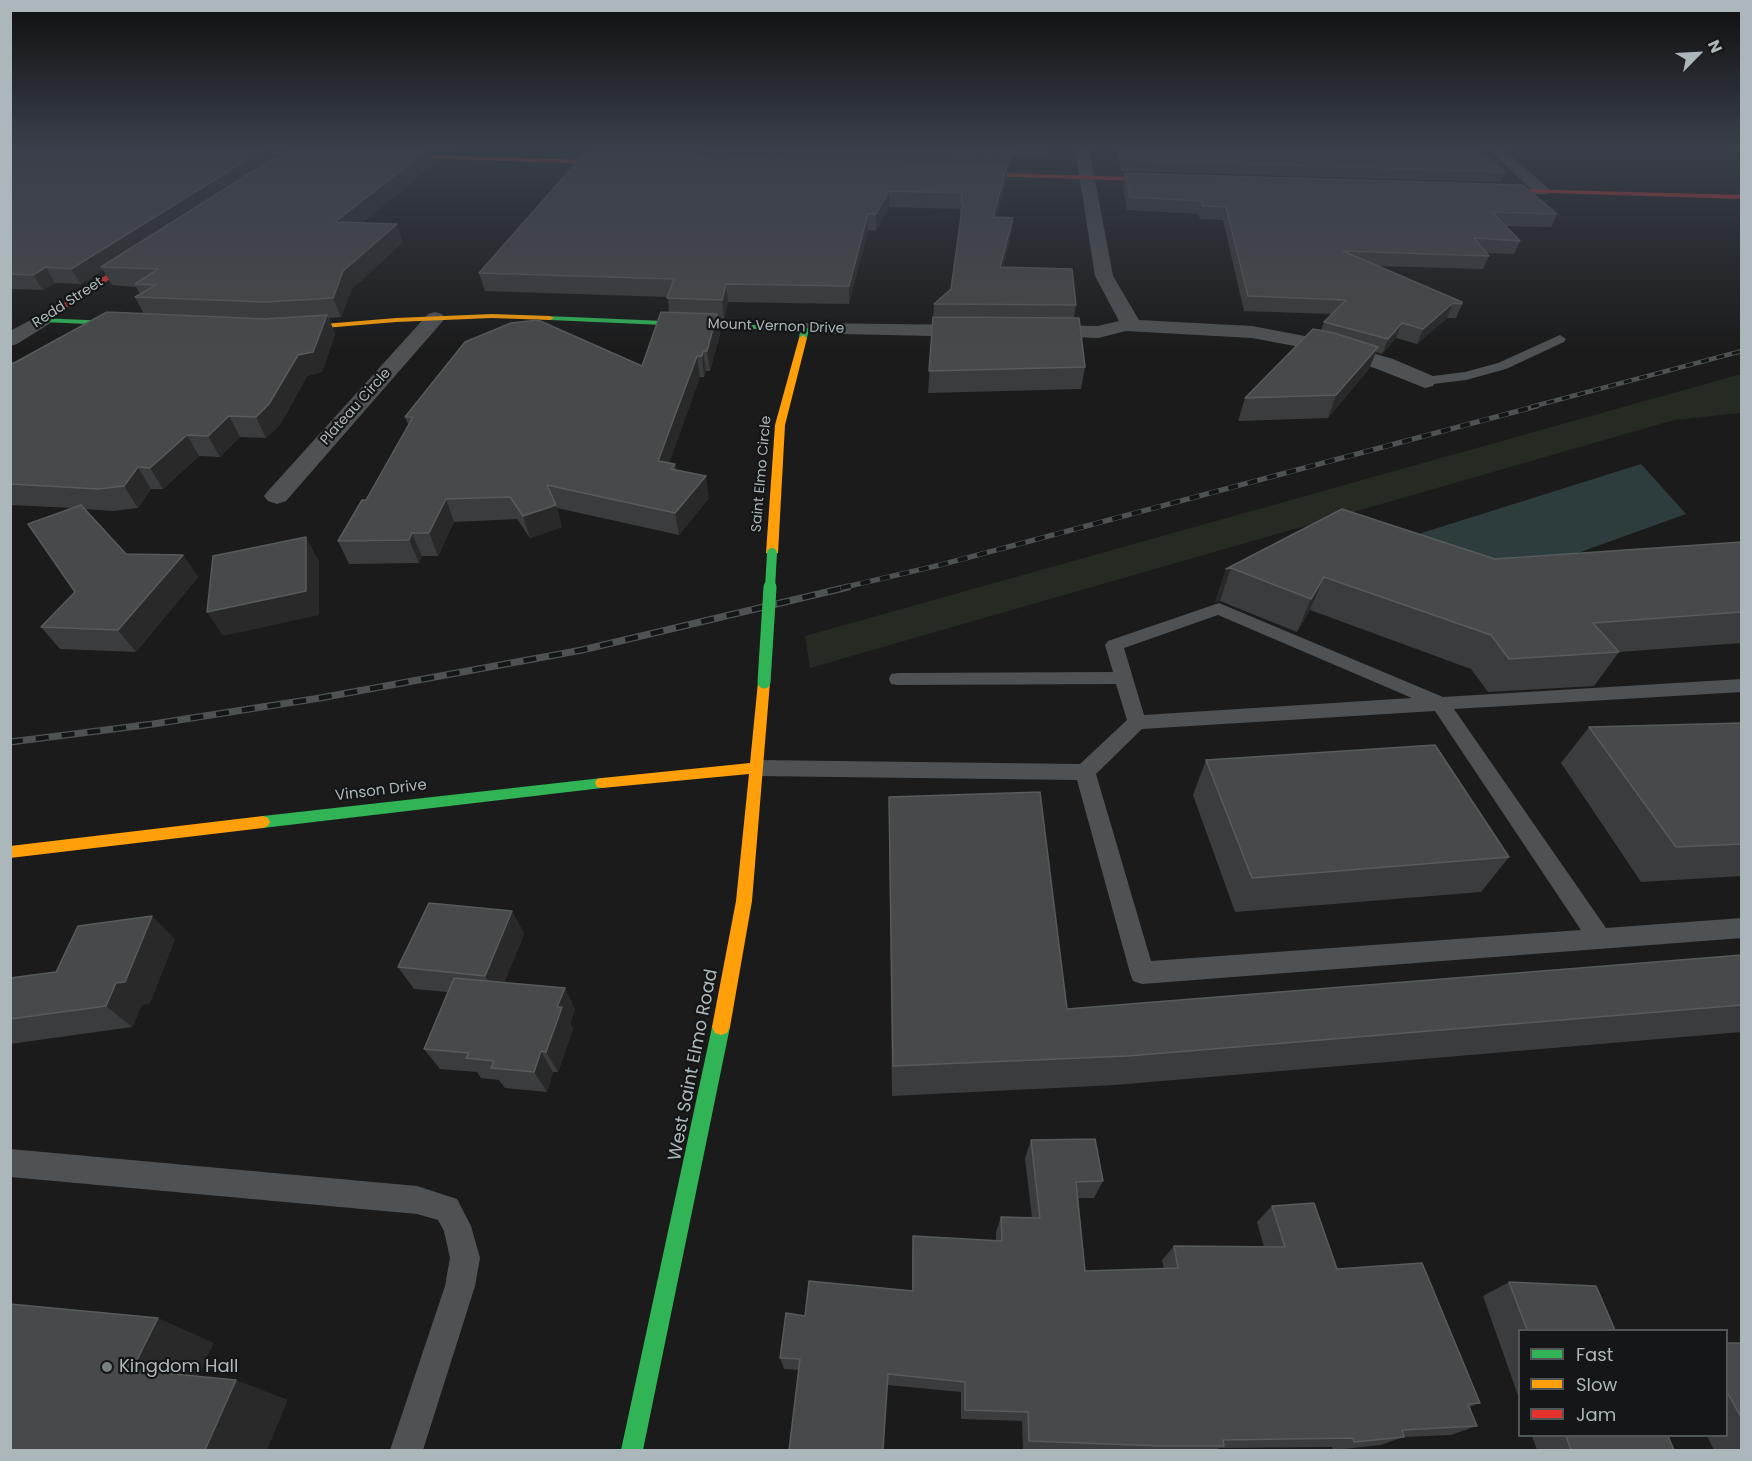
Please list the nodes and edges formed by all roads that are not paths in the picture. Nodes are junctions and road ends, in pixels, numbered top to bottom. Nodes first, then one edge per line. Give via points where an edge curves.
1 (1094, 216) edge
2 (161, 243) edge
3 (435, 318) junction
4 (10, 319) edge
5 (42, 320) junction
6 (147, 325) edge
7 (1126, 325) junction
8 (805, 329) junction
9 (274, 330) edge
10 (992, 331) edge
11 (1016, 331) edge
12 (1560, 339) dead end
13 (10, 340) edge
14 (1425, 381) joint
15 (277, 496) dead end
16 (1124, 678) junction
17 (898, 679) dead end
18 (764, 682) joint
19 (1742, 685) edge
20 (1440, 703) junction
21 (1137, 722) junction
22 (757, 768) junction
23 (1085, 772) junction
24 (10, 852) edge
25 (1742, 928) edge
26 (1600, 938) junction
27 (10, 1163) edge
28 (407, 1450) edge
29 (632, 1450) edge

1 - 7 street via 1104,276 1128,315
2 - 5 street, Redd Street
3 - 8 street, Mount Vernon Drive via 518,317
3 - 9 street, Mount Vernon Drive
3 - 15 street, Plateau Circle
4 - 5 street
5 - 6 street
5 - 13 street, Redd Street
7 - 11 street via 1098,332
7 - 14 street via 1252,332 1303,340 1356,354
8 - 10 street, Mount Vernon Drive
8 - 18 street, Saint Elmo Circle, bridge via 780,425
12 - 14 lane via 1502,366
16 - 17 lane
16 - 20 lane via 1114,645 1219,609
16 - 21 lane
18 - 22 street, West Saint Elmo Road
19 - 20 lane
20 - 21 lane
20 - 26 lane
21 - 23 lane
22 - 23 lane
22 - 24 street, Vinson Drive via 522,791
22 - 29 street, West Saint Elmo Road via 744,901 715,1061
23 - 26 lane via 1142,973
25 - 26 lane
27 - 28 lane via 417,1200 447,1209 457,1226 465,1258 460,1286

